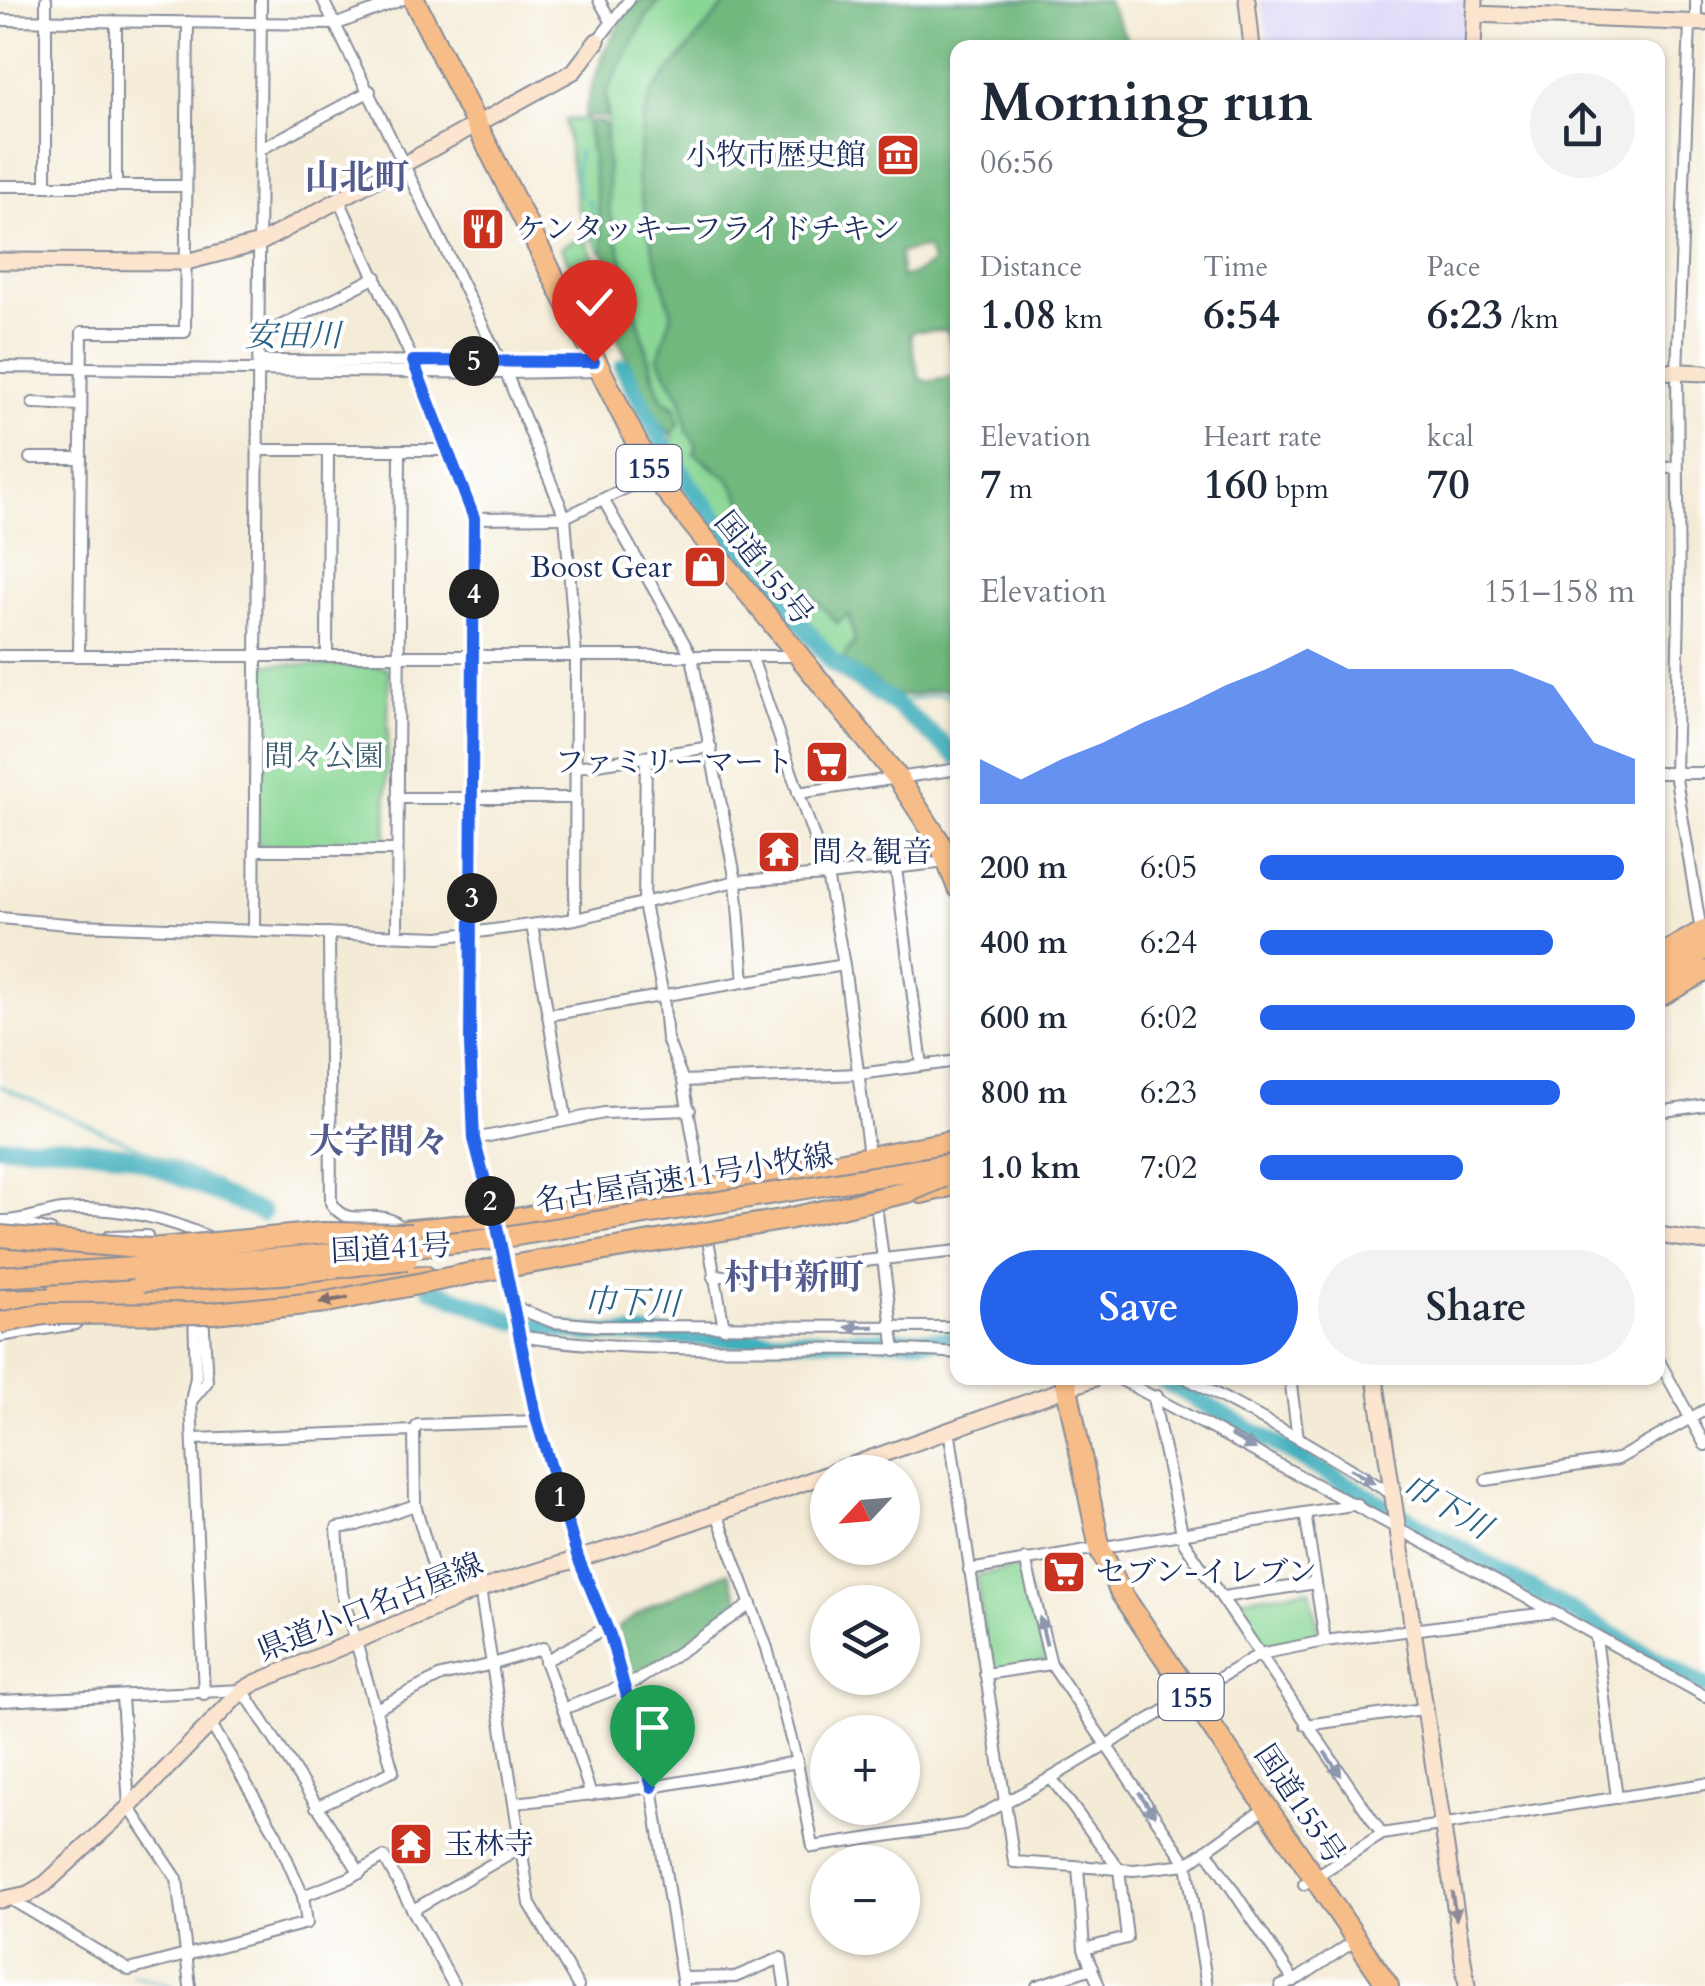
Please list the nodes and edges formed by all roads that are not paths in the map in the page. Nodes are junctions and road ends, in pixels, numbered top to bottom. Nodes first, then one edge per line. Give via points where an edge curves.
1 (46, 0) edge
2 (262, 0) edge
3 (323, 0) edge
4 (400, 0) edge
5 (414, 0) edge
6 (427, 0) edge
7 (599, 0) edge
8 (629, 0) edge
9 (1247, 0) edge
10 (1696, 0) edge
11 (1474, 7) edge
12 (0, 20) edge
13 (46, 21) junction
14 (116, 22) junction
15 (188, 22) junction
16 (611, 22) junction
17 (1697, 22) edge
18 (262, 23) junction
19 (337, 24) junction
20 (1251, 40) edge
21 (1473, 40) edge
22 (597, 42) joint
23 (370, 92) junction
24 (482, 122) junction
25 (262, 149) junction
26 (404, 164) junction
27 (0, 186) edge
28 (46, 186) junction
29 (116, 186) junction
30 (186, 186) junction
31 (339, 200) junction
32 (260, 243) junction
33 (0, 261) edge
34 (186, 262) junction
35 (376, 277) junction
36 (259, 337) junction
37 (500, 361) junction
38 (82, 364) junction
39 (259, 366) junction
40 (0, 367) edge
41 (416, 367) junction
42 (596, 367) junction
43 (1665, 371) edge
44 (1676, 372) junction
45 (1705, 373) edge
46 (506, 374) junction
47 (33, 403) dead end
48 (80, 405) junction
49 (258, 450) junction
50 (328, 450) junction
51 (400, 450) junction
52 (448, 450) junction
53 (30, 458) dead end
54 (82, 458) junction
55 (1677, 467) junction
56 (1665, 468) edge
57 (653, 475) junction
58 (603, 499) junction
59 (565, 516) junction
60 (474, 518) junction
61 (398, 655) junction
62 (0, 656) edge
63 (79, 656) junction
64 (328, 656) junction
65 (474, 656) junction
66 (798, 656) junction
67 (576, 657) junction
68 (692, 657) junction
69 (257, 658) junction
70 (752, 658) junction
71 (711, 747) junction
72 (646, 758) junction
73 (576, 767) junction
74 (950, 770) edge
75 (1705, 772) edge
76 (1665, 773) edge
77 (1675, 773) junction
78 (903, 776) junction
79 (798, 793) junction
80 (397, 798) junction
81 (575, 798) junction
82 (472, 799) junction
83 (256, 850) junction
84 (396, 850) junction
85 (950, 852) edge
86 (950, 867) edge
87 (896, 868) junction
88 (827, 875) junction
89 (736, 881) junction
90 (644, 904) junction
91 (0, 918) edge
92 (575, 919) junction
93 (532, 926) junction
94 (254, 929) junction
95 (329, 932) junction
96 (397, 934) junction
97 (472, 934) junction
98 (1704, 937) edge
99 (1665, 954) edge
100 (1705, 957) edge
101 (844, 965) junction
102 (1665, 969) edge
103 (1705, 970) edge
104 (1705, 979) edge
105 (1665, 980) edge
106 (744, 982) junction
107 (1665, 994) edge
108 (663, 995) junction
109 (1665, 1002) edge
110 (548, 1015) junction
111 (950, 1062) edge
112 (922, 1065) junction
113 (859, 1074) junction
114 (683, 1081) junction
115 (1705, 1105) edge
116 (690, 1110) junction
117 (1665, 1111) edge
118 (566, 1118) junction
119 (474, 1139) junction
120 (950, 1141) edge
121 (869, 1156) junction
122 (950, 1174) edge
123 (950, 1175) edge
124 (950, 1176) edge
125 (950, 1176) edge
126 (705, 1197) junction
127 (876, 1205) junction
128 (0, 1221) edge
129 (496, 1222) junction
130 (6, 1229) edge
131 (405, 1231) junction
132 (147, 1236) dead end
133 (1665, 1236) edge
134 (708, 1240) junction
135 (1705, 1242) edge
136 (0, 1248) edge
137 (234, 1248) junction
138 (950, 1252) edge
139 (885, 1257) junction
140 (70, 1262) junction
141 (0, 1266) edge
142 (506, 1273) junction
143 (714, 1276) junction
144 (0, 1280) edge
145 (68, 1296) junction
146 (94, 1298) junction
147 (0, 1300) edge
148 (198, 1303) junction
149 (511, 1306) junction
150 (0, 1315) edge
151 (0, 1323) edge
152 (950, 1327) edge
153 (724, 1328) junction
154 (894, 1328) junction
155 (0, 1336) edge
156 (518, 1336) junction
157 (896, 1351) junction
158 (950, 1352) edge
159 (1665, 1372) edge
160 (1058, 1385) edge
161 (1060, 1385) edge
162 (1133, 1385) edge
163 (1199, 1385) edge
164 (1291, 1385) edge
165 (1376, 1385) edge
166 (1157, 1396) junction
167 (191, 1401) junction
168 (1705, 1410) edge
169 (1690, 1418) junction
170 (537, 1421) junction
171 (949, 1429) junction
172 (414, 1431) junction
173 (195, 1438) junction
174 (1298, 1438) junction
175 (1705, 1444) edge
176 (880, 1455) edge
177 (1486, 1480) dead end
178 (810, 1481) edge
179 (1392, 1494) junction
180 (1356, 1504) junction
181 (416, 1505) junction
182 (1305, 1513) junction
183 (717, 1514) junction
184 (1397, 1527) junction
185 (1182, 1536) junction
186 (1094, 1550) junction
187 (578, 1558) junction
188 (1025, 1560) junction
189 (969, 1570) junction
190 (1316, 1583) junction
191 (480, 1589) junction
192 (1224, 1597) junction
193 (444, 1603) junction
194 (751, 1604) junction
195 (1554, 1612) junction
196 (606, 1628) junction
197 (1412, 1632) junction
198 (1596, 1638) junction
199 (357, 1640) junction
200 (1325, 1642) junction
201 (1260, 1654) junction
202 (545, 1661) junction
203 (493, 1664) junction
204 (1051, 1664) junction
205 (985, 1674) junction
206 (624, 1684) junction
207 (243, 1690) junction
208 (204, 1694) junction
209 (1705, 1696) edge
210 (122, 1697) junction
211 (1184, 1697) junction
212 (0, 1702) edge
213 (376, 1709) junction
214 (563, 1709) junction
215 (1424, 1709) junction
216 (211, 1724) junction
217 (1306, 1725) junction
218 (1108, 1744) junction
219 (797, 1762) junction
220 (1051, 1778) junction
221 (1705, 1784) edge
222 (652, 1787) junction
223 (591, 1795) junction
224 (1617, 1798) junction
225 (514, 1803) junction
226 (1005, 1803) junction
227 (129, 1807) junction
228 (316, 1807) junction
229 (1257, 1814) junction
230 (1442, 1825) junction
231 (1382, 1834) junction
232 (520, 1847) junction
233 (1206, 1850) junction
234 (1187, 1864) junction
235 (1078, 1867) junction
236 (1119, 1869) junction
237 (360, 1873) junction
238 (1309, 1880) junction
239 (303, 1896) junction
240 (6, 1900) edge
241 (412, 1910) junction
242 (1348, 1946) junction
243 (1084, 1949) junction
244 (188, 1956) junction
245 (1092, 1968) junction
246 (1294, 1981) junction
247 (684, 1982) edge
248 (736, 1982) edge
249 (190, 1986) edge
250 (454, 1986) edge
251 (578, 1986) edge
252 (785, 1986) edge
253 (1037, 1986) edge
254 (1098, 1986) edge
255 (1207, 1986) edge
256 (1282, 1986) edge
257 (1374, 1986) edge
258 (1388, 1986) edge
259 (1467, 1986) edge

1 - 13 street
2 - 18 street
3 - 19 street
4 - 19 street
5 - 24 highway, 国道155号 / 155
6 - 24 highway, 国道155号 / 155
7 - 16 street
8 - 16 street
9 - 20 street
10 - 17 street
11 - 17 street
11 - 21 street
12 - 13 street
13 - 14 street
13 - 28 street
14 - 15 street
14 - 29 street
15 - 18 street
15 - 30 street
16 - 22 street
17 - 44 street
18 - 19 street
18 - 25 street
19 - 23 street
22 - 24 street via 574,71
23 - 25 street
23 - 26 street
24 - 26 street
24 - 42 highway, 国道155号 / 155
24 - 78 highway, 国道155号 / 155 via 674,486
25 - 32 street
26 - 31 street
26 - 37 street
27 - 28 street
28 - 29 street
29 - 30 street
30 - 34 street
31 - 32 street
31 - 35 street
32 - 34 street
32 - 36 street
33 - 34 street
34 - 38 street via 186,332 82,332
35 - 36 street
35 - 41 street
36 - 39 street
37 - 41 street
37 - 42 street
37 - 46 street
38 - 39 street
38 - 40 street
38 - 48 street
39 - 41 street
39 - 49 street
41 - 46 street
41 - 52 street
42 - 46 street
42 - 57 highway, 国道155号 / 155
43 - 44 street
44 - 45 street
44 - 55 street
46 - 59 street
47 - 48 street
48 - 54 street
49 - 50 street
49 - 69 street
50 - 51 street
50 - 64 street
51 - 52 street
51 - 61 street
52 - 60 street
53 - 54 street
54 - 63 street
55 - 56 street
55 - 77 street
57 - 58 street
57 - 66 highway, 国道155号 / 155
58 - 59 street
58 - 68 street
59 - 60 street
59 - 67 street
60 - 65 street
61 - 64 street
61 - 65 street
61 - 80 street
62 - 63 street
63 - 69 street
64 - 69 street
65 - 67 street
65 - 82 street
66 - 70 street
66 - 78 highway, 国道155号 / 155
67 - 68 street
67 - 73 street
68 - 70 street
68 - 71 street
69 - 83 street
70 - 79 street
71 - 72 street
71 - 89 street
72 - 73 street
72 - 90 street
73 - 81 street
74 - 78 street
75 - 77 street
76 - 77 street
77 - 98 street
78 - 79 street
78 - 85 highway, 国道155号 / 155 via 941,819
79 - 88 street
80 - 82 street
80 - 84 street
81 - 82 street
81 - 92 street
82 - 97 street
83 - 84 street
83 - 94 street
84 - 96 street
86 - 87 street
87 - 88 street
87 - 112 street
88 - 89 street
88 - 101 street
89 - 90 street
89 - 106 street
90 - 92 street
90 - 108 street
91 - 94 street
92 - 93 street
93 - 97 street
93 - 110 street
94 - 95 street
95 - 96 street
95 - 131 street via 331,1202 354,1220 388,1218
96 - 97 street
97 - 119 street
98 - 99 highway
98 - 102 highway
100 - 105 highway
101 - 106 street
101 - 113 street
103 - 107 highway
104 - 109 highway
106 - 108 street
108 - 110 street
108 - 114 street via 667,1039
110 - 118 street
111 - 112 street
112 - 113 street
113 - 114 street
113 - 121 street
114 - 116 street
115 - 117 street
116 - 118 street
116 - 126 street
118 - 119 street
119 - 129 street
120 - 121 highway, 国道41号
121 - 126 highway, 国道41号
122 - 126 highway, 名古屋高速11号小牧線, bridge
123 - 144 highway, bridge via 341,1268 130,1281
124 - 127 highway, 国道41号
125 -> 151 highway, bridge via 908,1192 787,1219 328,1302 213,1313 44,1314
126 - 129 highway, 国道41号
126 - 130 highway, bridge via 427,1233 322,1233 172,1248 84,1245
126 - 144 highway, 名古屋高速11号小牧線, bridge via 492,1239
127 - 134 highway, 国道41号
127 - 139 street
128 - 130 street
129 - 131 highway, 国道41号
129 - 142 street
130 - 132 street
130 - 137 street via 60,1210 129,1214 165,1219
131 - 137 highway, 国道41号
133 - 135 street
134 - 142 highway, 国道41号
134 - 143 street
136 - 140 highway
137 - 140 highway, 国道41号
138 - 139 street
139 - 143 street
139 - 154 street
140 - 141 highway, 国道41号
142 - 148 highway, 国道41号 via 337,1280
142 - 149 street
143 - 153 street
145 - 146 highway, 国道41号
145 - 147 highway, 国道41号
145 - 150 highway via 62,1303
146 - 148 highway, 国道41号
146 - 155 street via 76,1324
148 - 167 street
148 - 167 street via 207,1382
149 - 153 street via 553,1322
149 - 156 street
152 - 154 street
154 -> 153 street
154 - 157 street
156 - 157 street via 604,1346
156 - 170 street
157 - 158 street
159 - 169 street
160 - 171 street, 県道小口名古屋線
161 - 186 highway, 国道155号 / 155
162 - 166 street
163 - 174 street
164 - 174 street
165 - 179 street
166 -> 180 street
166 - 185 street
167 - 173 street
168 - 169 street
169 - 175 street
169 - 177 street via 1618,1459
170 - 172 street via 418,1425
170 - 187 street
171 - 176 street, 県道小口名古屋線
171 - 189 street
172 - 173 street
172 - 181 street
173 - 208 street
174 -> 179 street
178 - 183 street, 県道小口名古屋線
179 - 184 street
180 - 182 street
180 - 184 street
181 - 193 street
181 - 199 street via 338,1528 342,1594
182 - 185 street
182 - 190 street
183 - 187 street, 県道小口名古屋線
183 - 194 street
184 - 195 street
184 - 197 street
185 - 186 street
185 - 192 street
186 - 188 street
186 - 211 highway, 国道155号 / 155 via 1106,1590
187 - 191 street, 県道小口名古屋線
187 - 196 street
188 - 189 street
204 -> 188 street
189 - 205 street
190 - 192 street
190 - 200 street
191 - 193 street, 県道小口名古屋線
191 - 203 street
192 - 201 street
193 - 199 street, 県道小口名古屋線
194 - 206 street
194 - 219 street
195 - 197 street
195 - 198 street
196 - 202 street
196 - 206 street
197 - 200 street
197 - 215 street
198 - 209 street
198 - 224 street
199 - 207 street, 県道小口名古屋線
199 - 213 street
200 - 201 street
201 - 211 street
201 - 217 street
202 - 203 street via 542,1648
202 - 214 street
203 - 213 street via 441,1676
203 - 225 street
204 - 205 street
204 - 218 street
205 - 226 street
206 - 214 street
206 - 222 street
207 - 208 street
207 - 216 street, 県道小口名古屋線
207 - 228 street
208 - 210 street
210 - 212 street
210 - 227 street
211 - 218 street
211 - 229 highway, 国道155号 / 155
211 - 238 highway, 国道155号 / 155
213 - 228 street via 392,1771
214 - 223 street
215 - 217 street
215 - 230 street
216 - 227 street, 県道小口名古屋線
216 - 239 street via 276,1834
217 -> 231 street
218 - 220 street
218 -> 234 street
219 - 222 street
219 - 226 street via 813,1847 964,1824
220 - 226 street
220 - 236 street
221 - 224 street
222 - 223 street
222 - 247 street
223 - 225 street
224 - 230 street
225 - 232 street
226 - 235 street via 1014,1862
227 - 240 street, 県道小口名古屋線 via 46,1884
227 - 244 street via 177,1879
228 - 237 street
229 - 233 street
229 - 238 highway, 国道155号 / 155
230 - 231 street
230 -> 259 street
231 - 238 street
232 - 241 street
232 - 251 street via 530,1904
233 - 234 street
233 - 246 street
234 - 236 street
234 - 255 street
235 - 236 street
235 - 243 street
236 - 243 street via 1126,1938
237 - 239 street
237 - 241 street via 384,1856
238 - 242 highway, 国道155号 / 155
238 - 258 highway, 国道155号 / 155
239 - 244 street via 307,1923
240 - 244 street via 129,1970
241 - 250 street
242 - 246 street
242 - 257 highway, 国道155号 / 155
243 - 245 street
244 - 249 street
245 - 253 street
245 - 254 street
246 - 256 street
247 - 248 street
248 - 252 street via 782,1958

